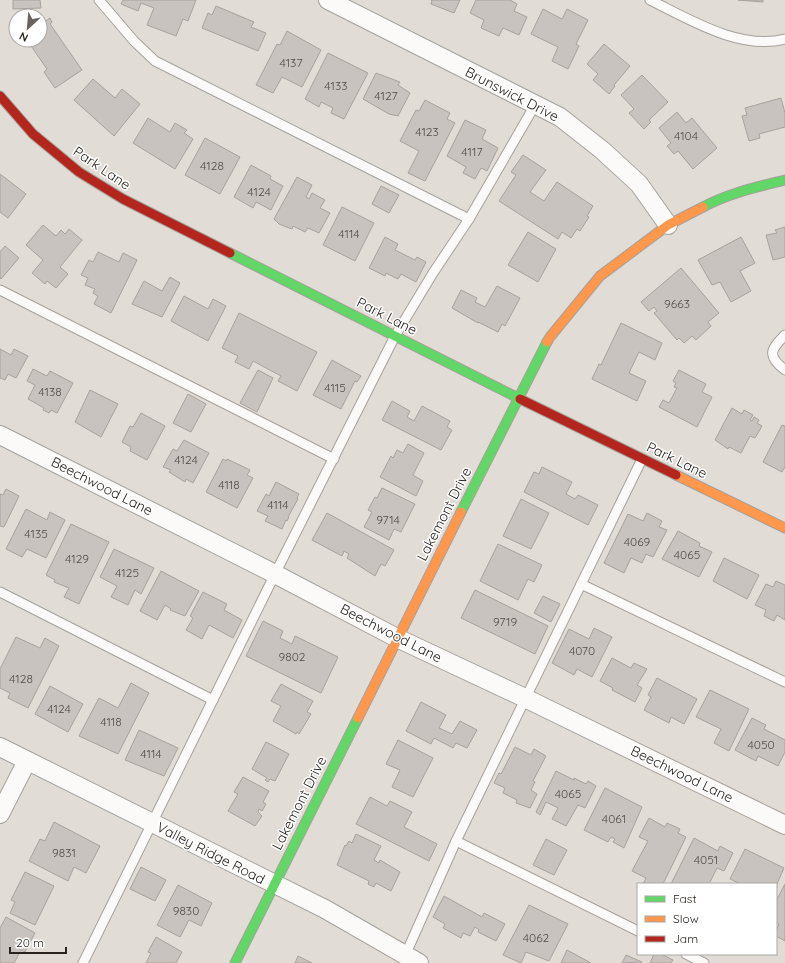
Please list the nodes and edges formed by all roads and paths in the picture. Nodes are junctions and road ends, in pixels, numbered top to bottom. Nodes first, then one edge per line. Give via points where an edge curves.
1 (100, 0) edge
2 (328, 0) edge
3 (650, 0) edge
4 (785, 39) edge
5 (0, 96) edge
6 (535, 105) junction
7 (785, 180) edge
8 (469, 219) junction
9 (668, 225) junction
10 (0, 290) edge
11 (785, 335) edge
12 (395, 336) junction
13 (785, 370) edge
14 (518, 398) junction
15 (0, 435) edge
16 (642, 458) junction
17 (334, 459) junction
18 (785, 528) edge
19 (275, 574) junction
20 (581, 584) junction
21 (0, 592) edge
22 (398, 638) junction
23 (785, 682) edge
24 (525, 698) junction
25 (213, 700) junction
26 (0, 747) edge
27 (27, 761) junction
28 (0, 814) edge
29 (152, 823) junction
30 (785, 825) edge
31 (456, 841) junction
32 (274, 884) junction
33 (637, 930) edge
34 (688, 955) edge
35 (409, 961) edge
36 (83, 963) edge
37 (235, 963) edge
38 (704, 963) edge

1 - 8 lane via 134,41 155,61
2 - 6 street, Brunswick Drive
3 - 4 lane via 704,27 744,40 777,42
5 - 12 street, Park Lane via 33,134 79,172 123,200
6 - 8 lane
6 - 9 street, Brunswick Drive via 560,117 602,150 639,184
7 - 9 street, Lakemont Drive via 716,200
8 - 12 lane
9 - 14 street, Lakemont Drive via 600,276 550,337
10 - 17 lane
11 - 13 lane via 773,347 772,355
12 - 14 street, Park Lane
12 - 17 lane
14 - 16 street, Park Lane
14 - 22 street, Lakemont Drive
15 - 19 street, Beechwood Lane
16 - 18 street, Park Lane
16 - 20 lane
17 - 19 lane
19 - 22 street, Beechwood Lane
19 - 25 lane
20 - 23 lane
20 - 24 lane
21 - 25 lane
22 - 24 street, Beechwood Lane
22 - 32 street, Lakemont Drive
24 - 30 street, Beechwood Lane
24 - 31 lane
25 - 29 lane
26 - 27 street, Valley Ridge Road
27 - 28 street
27 - 29 street, Valley Ridge Road
29 - 32 street, Valley Ridge Road
29 - 36 lane
31 - 33 lane
31 - 35 lane
32 - 35 street, Valley Ridge Road via 325,909
32 - 37 street, Lakemont Drive
34 - 38 lane

